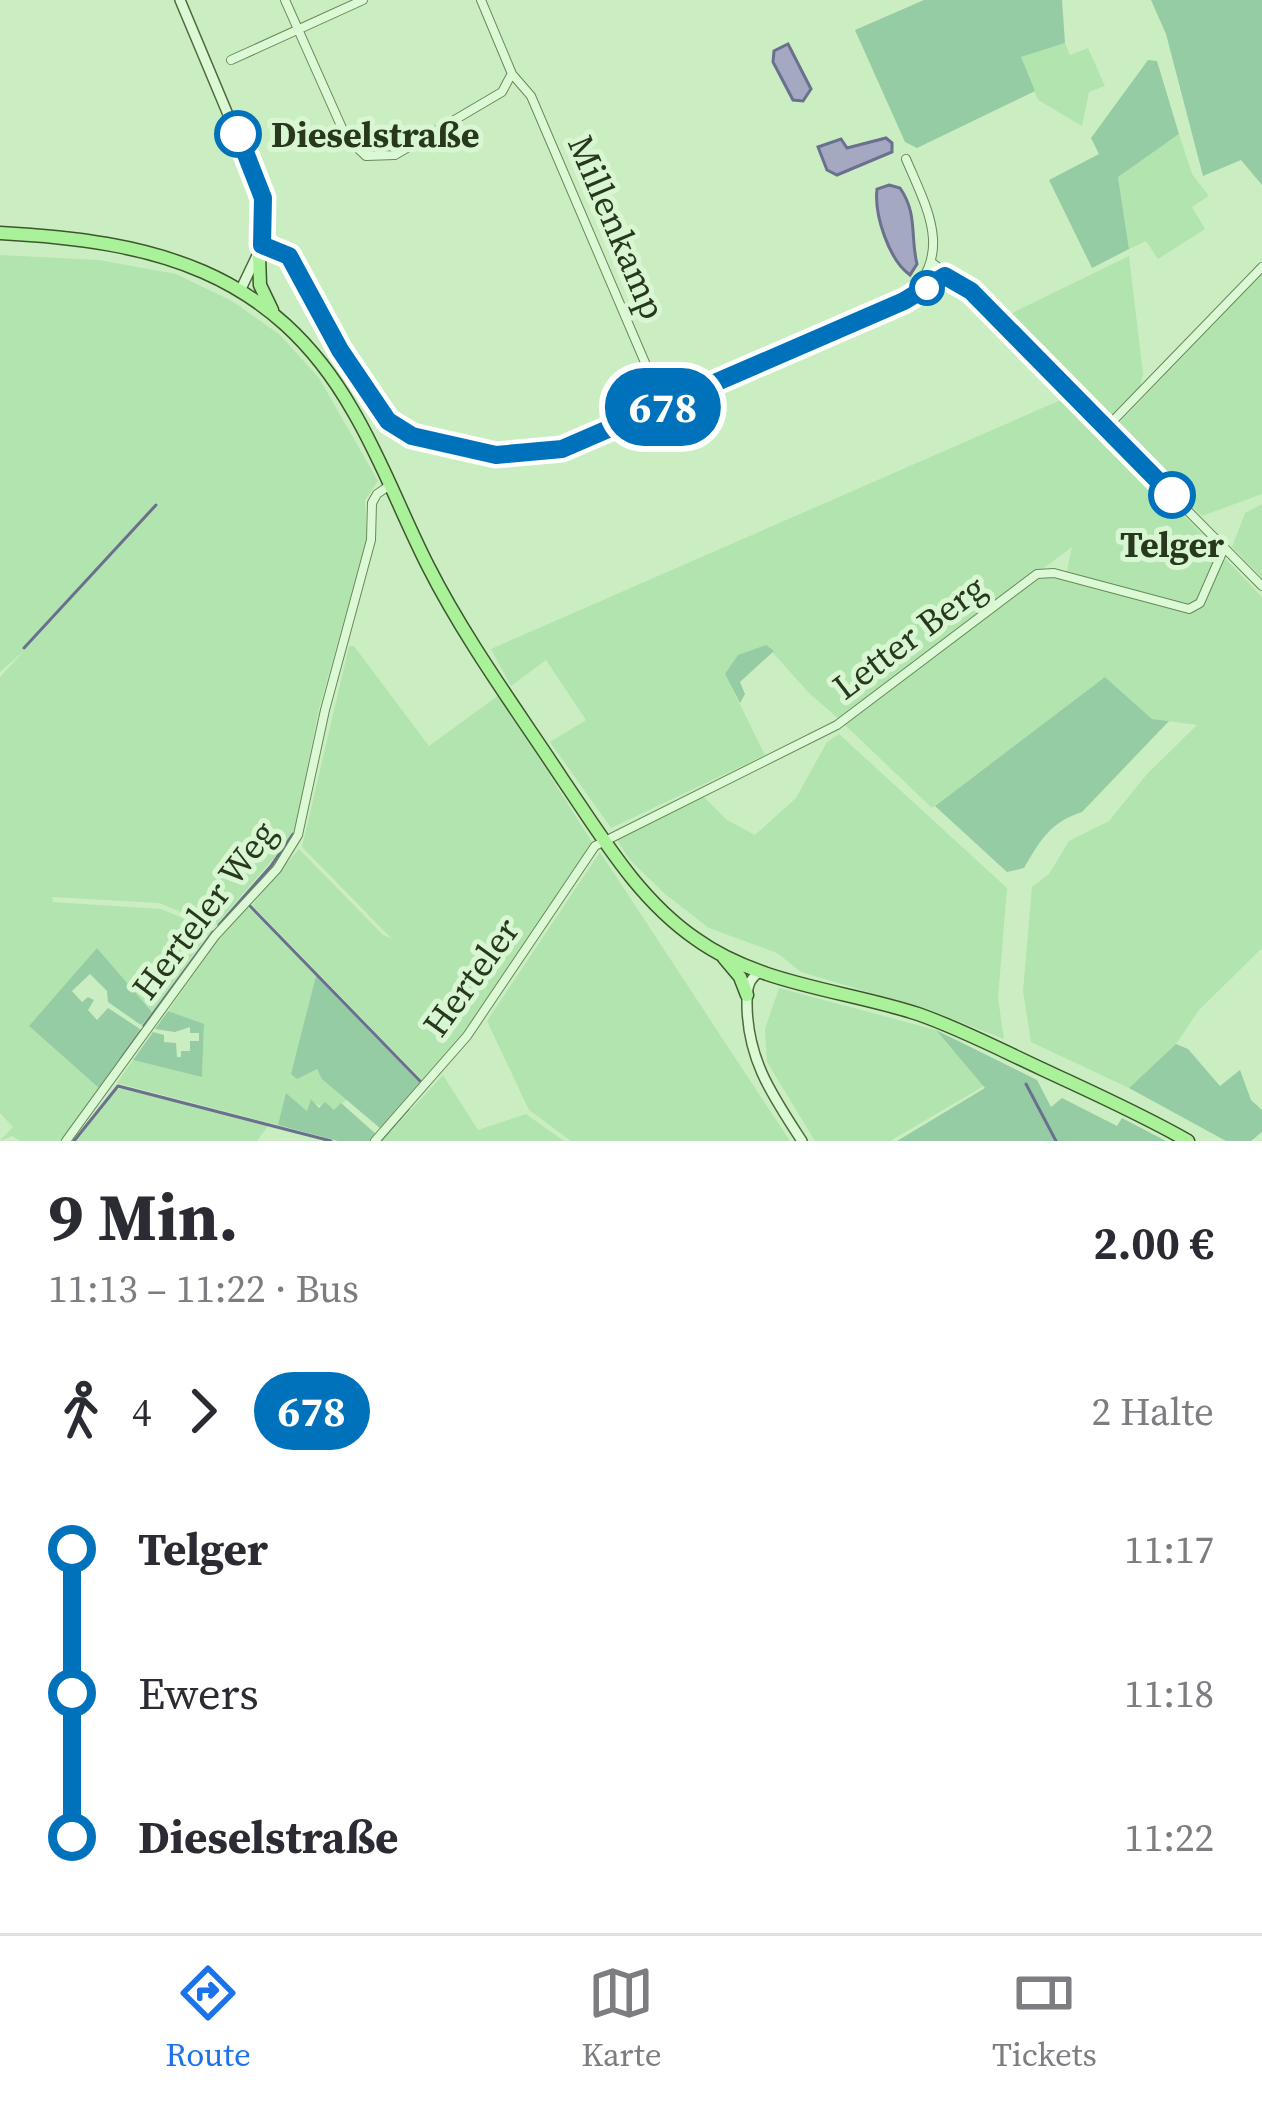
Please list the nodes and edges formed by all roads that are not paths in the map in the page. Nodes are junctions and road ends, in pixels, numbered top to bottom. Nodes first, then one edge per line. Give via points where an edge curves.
1 (181, 0) edge
2 (285, 0) edge
3 (363, 0) edge
4 (481, 0) edge
5 (298, 31) junction
6 (231, 60) dead end
7 (512, 74) junction
8 (906, 159) dead end
9 (0, 233) edge
10 (260, 250) junction
11 (931, 262) junction
12 (1262, 267) edge
13 (945, 276) junction
14 (240, 291) junction
15 (909, 298) junction
16 (276, 316) junction
17 (664, 407) junction
18 (1106, 428) junction
19 (390, 485) junction
20 (1224, 548) junction
21 (1262, 586) edge
22 (603, 840) junction
23 (719, 952) junction
24 (772, 974) junction
25 (747, 1000) junction
26 (66, 1141) edge
27 (375, 1141) edge
28 (802, 1141) edge
29 (1188, 1141) edge

1 - 10 street via 260,186
2 - 5 street
3 - 5 street
4 - 7 street
5 - 6 street
5 - 7 street via 346,137 366,156 395,155 502,92
7 - 17 street, Millenkamp via 531,96
8 - 11 street via 935,230
9 - 14 main road via 135,247
10 - 14 street
10 - 16 main road via 260,285
10 - 17 street via 289,256 379,411 412,436 496,455 538,454
11 - 13 street
11 - 15 street
12 - 18 street
13 - 15 street
13 - 18 street via 971,291
14 - 16 main road
15 - 17 street
16 - 19 main road via 335,381
18 - 20 street
19 - 22 main road via 458,620
19 - 26 street, Herteler Weg via 372,503 371,540 298,835
20 - 21 street
20 - 22 street, Letter Berg via 1200,603 1189,609 1037,574 837,725
22 - 23 main road via 652,901
22 - 27 street, Herteler via 467,1036
23 - 24 main road
23 - 25 main road
24 - 25 street
24 - 29 main road via 934,1020
25 - 28 street via 756,1066

